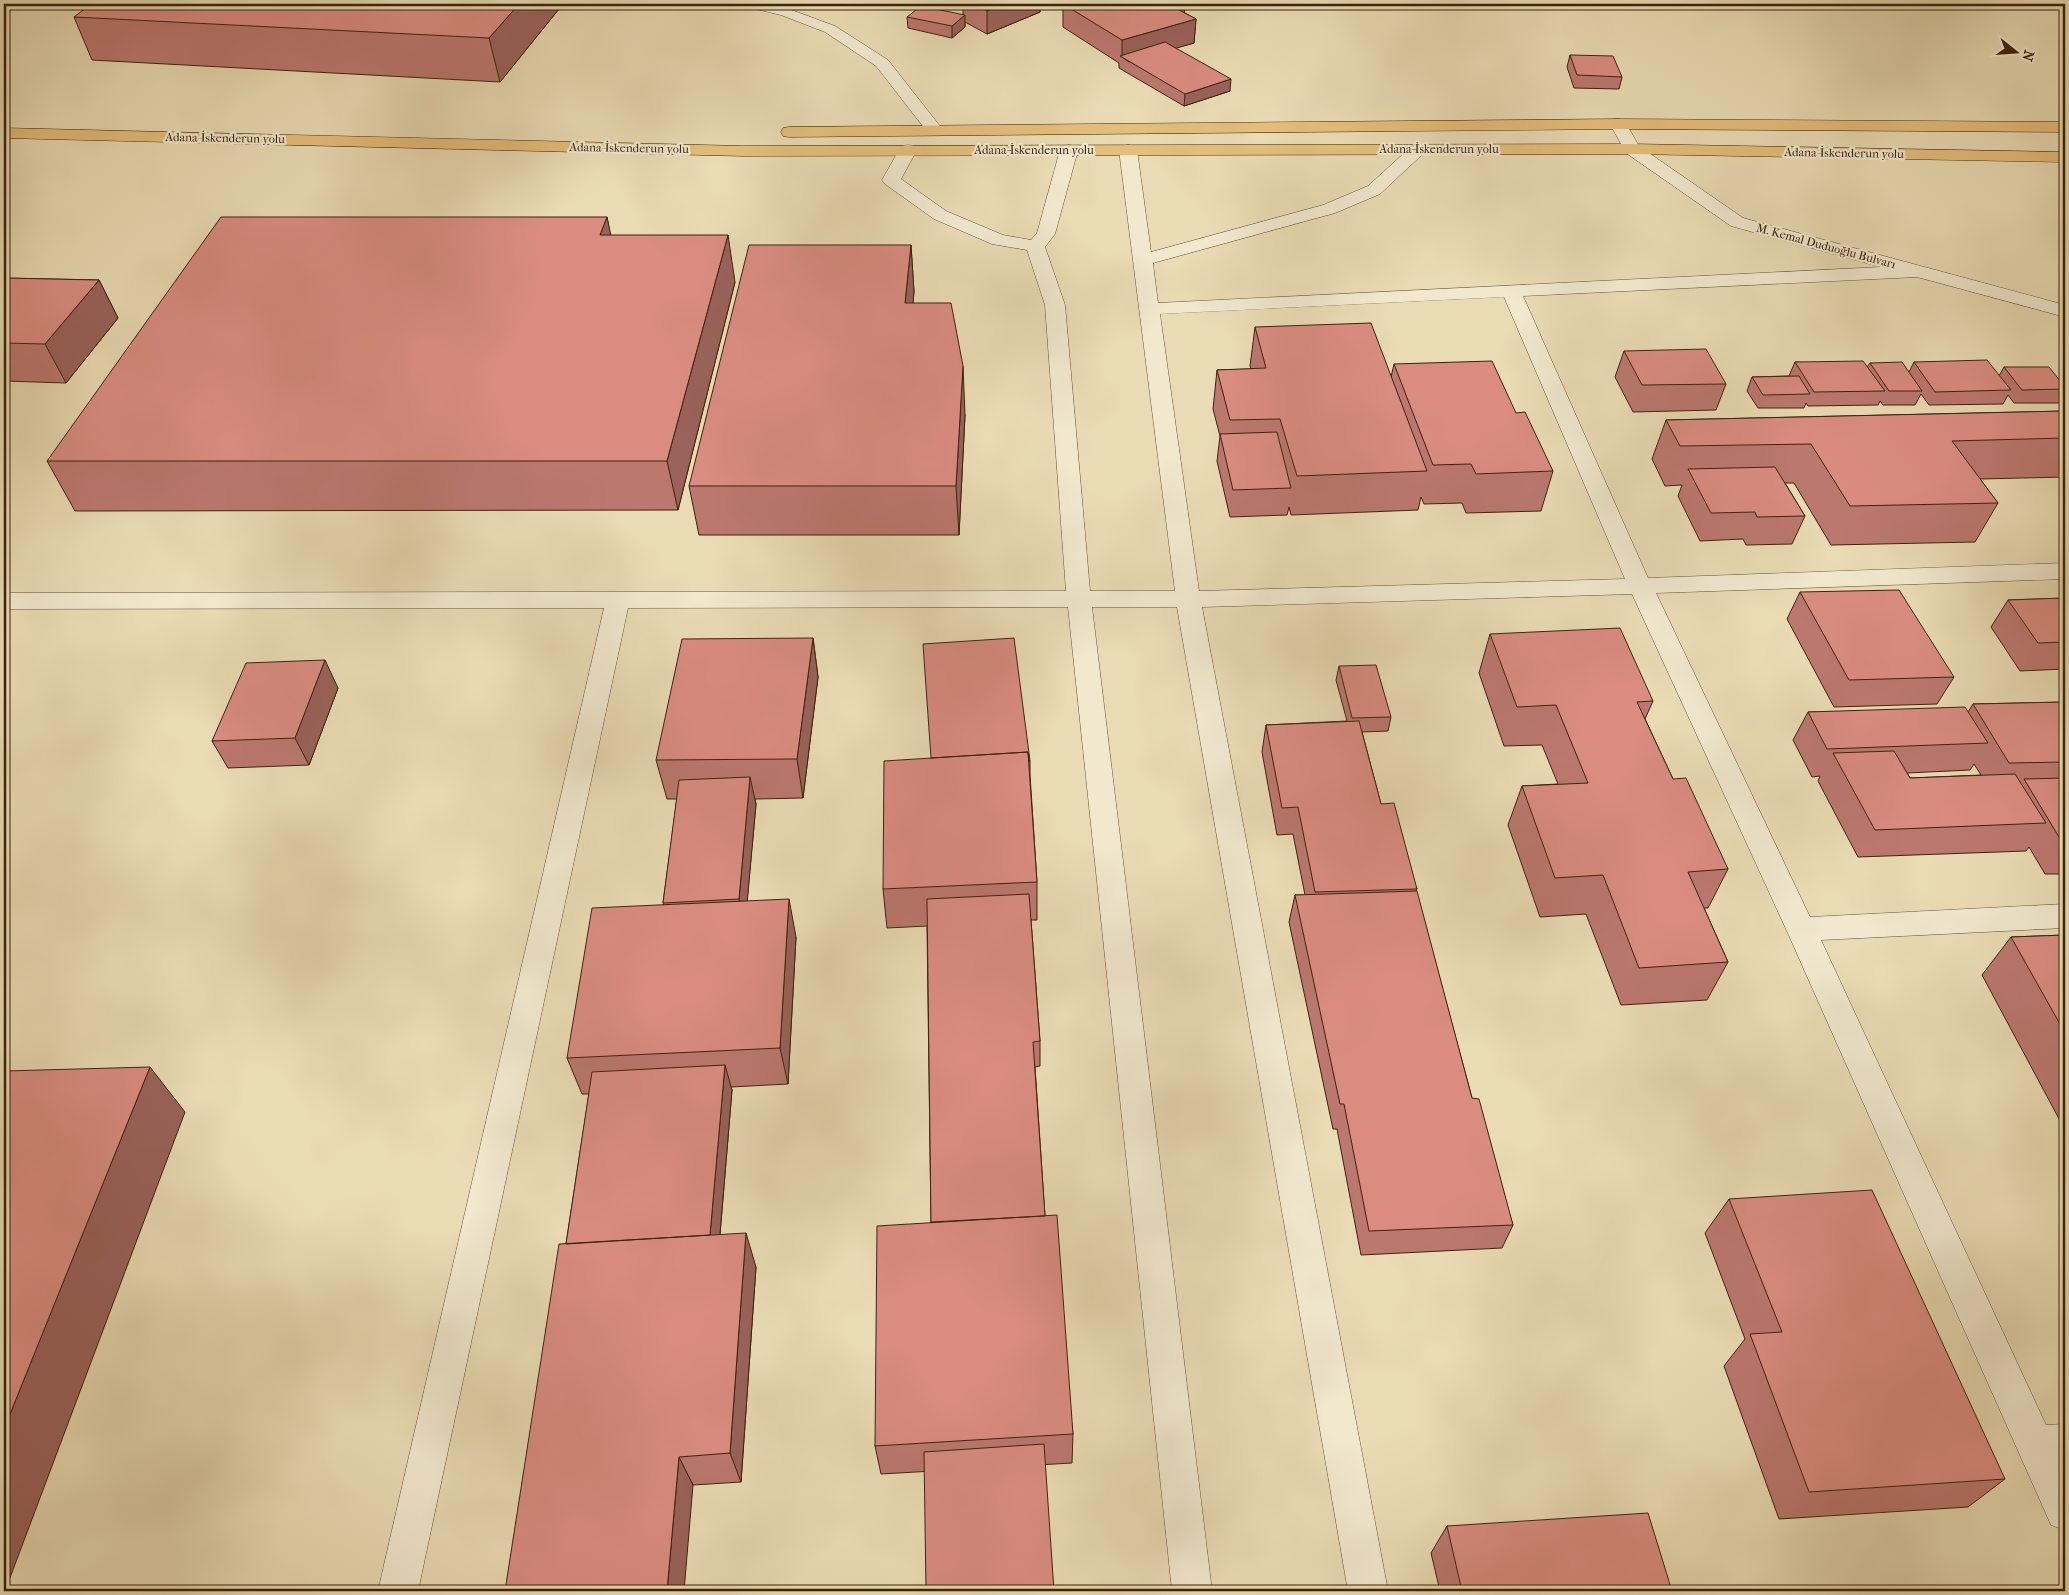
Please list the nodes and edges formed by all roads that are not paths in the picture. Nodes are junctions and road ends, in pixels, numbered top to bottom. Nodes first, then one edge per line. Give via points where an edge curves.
1 (753, 4) edge
2 (1618, 124) junction
3 (2065, 127) edge
4 (935, 130) junction
5 (775, 132) dead end
6 (4, 133) edge
7 (1632, 149) junction
8 (908, 150) junction
9 (1069, 150) junction
10 (1128, 150) junction
11 (1418, 150) junction
12 (2065, 157) edge
13 (1036, 246) junction
14 (1142, 260) junction
15 (1917, 271) junction
16 (1511, 291) junction
17 (1149, 309) junction
18 (2065, 311) edge
19 (2065, 571) edge
20 (1640, 586) junction
21 (1079, 599) junction
22 (1188, 599) junction
23 (618, 600) junction
24 (4, 601) edge
25 (2065, 916) edge
26 (1801, 929) junction
27 (2050, 1444) edge
28 (2065, 1511) edge
29 (398, 1591) edge
30 (1192, 1591) edge
31 (1368, 1591) edge

1 - 4 street via 830,28 882,63
2 - 3 highway
2 - 4 highway
2 - 7 street, M. Kemal Duduoğlu Bulvarı
4 - 5 highway
6 - 8 highway, Adana-İskenderun yolu via 743,150
7 - 11 highway, Adana-İskenderun yolu
7 - 12 highway, Adana-İskenderun yolu
7 - 15 street, M. Kemal Duduoğlu Bulvarı via 1737,222
8 - 9 highway, Adana-İskenderun yolu
8 - 13 street via 892,180 940,215 999,240
9 - 10 highway, Adana-İskenderun yolu
9 - 13 street via 1046,234
10 - 11 highway, Adana-İskenderun yolu
10 - 14 street
11 - 14 street via 1374,190 1329,209
13 - 21 street via 1055,305
14 - 17 street
15 - 16 street
15 - 18 street, M. Kemal Duduoğlu Bulvarı
16 - 17 street
16 - 20 street
17 - 22 street
19 - 20 street
20 - 22 street
20 - 26 street
21 - 22 street
21 - 23 street
21 - 30 street
22 - 31 street
23 - 24 street
23 - 29 street
25 - 26 street
26 - 27 street
27 - 28 street

